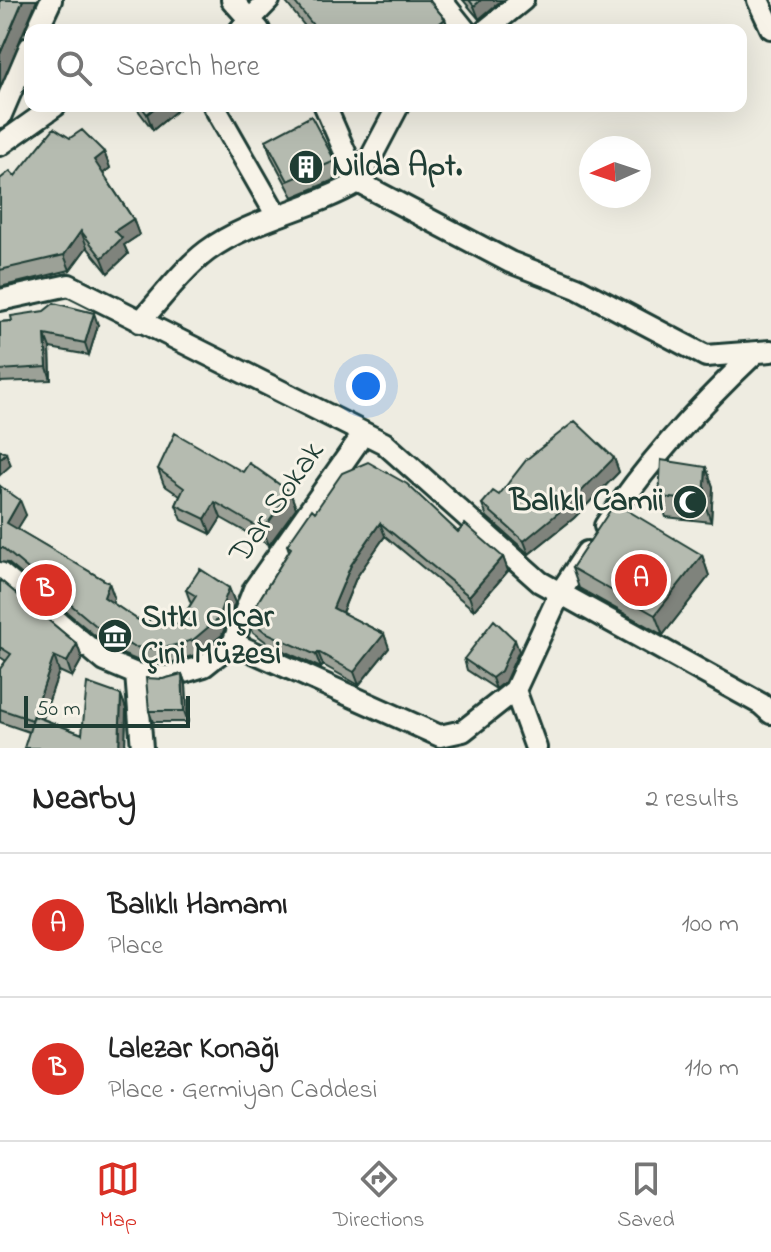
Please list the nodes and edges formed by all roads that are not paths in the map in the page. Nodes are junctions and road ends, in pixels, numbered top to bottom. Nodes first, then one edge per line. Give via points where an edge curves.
1 (51, 0) edge
2 (232, 0) edge
3 (269, 0) edge
4 (441, 0) edge
5 (523, 0) edge
6 (758, 0) edge
7 (40, 24) edge
8 (249, 24) edge
9 (251, 24) edge
10 (460, 24) edge
11 (493, 24) edge
12 (771, 28) edge
13 (24, 61) edge
14 (47, 112) edge
15 (217, 112) edge
16 (328, 112) edge
17 (395, 112) edge
18 (0, 117) edge
19 (0, 145) edge
20 (358, 182) junction
21 (277, 216) junction
22 (0, 300) edge
23 (140, 322) junction
24 (762, 352) edge
25 (364, 433) junction
26 (0, 573) edge
27 (560, 593) junction
28 (233, 643) junction
29 (136, 674) junction
30 (515, 690) junction
31 (771, 713) edge
32 (142, 748) edge
33 (536, 748) edge

1 - 7 street
2 - 8 street
3 - 9 street
4 - 10 street
5 - 11 street
6 - 12 street
13 - 18 street
14 - 19 street
15 - 21 street
16 - 20 street
17 - 20 street
20 - 21 street
20 - 24 street via 706,356
21 - 23 street via 207,251
22 - 23 street via 69,285
23 - 25 street
24 - 27 street via 702,403 627,492
25 - 27 street via 384,443 540,582
25 - 28 street, Dar Sokak via 254,589
26 - 29 street via 105,661
27 - 30 street
27 - 31 street
28 - 29 street via 204,666 168,677
28 - 30 street via 440,736 463,731
29 - 32 street
30 - 33 street

